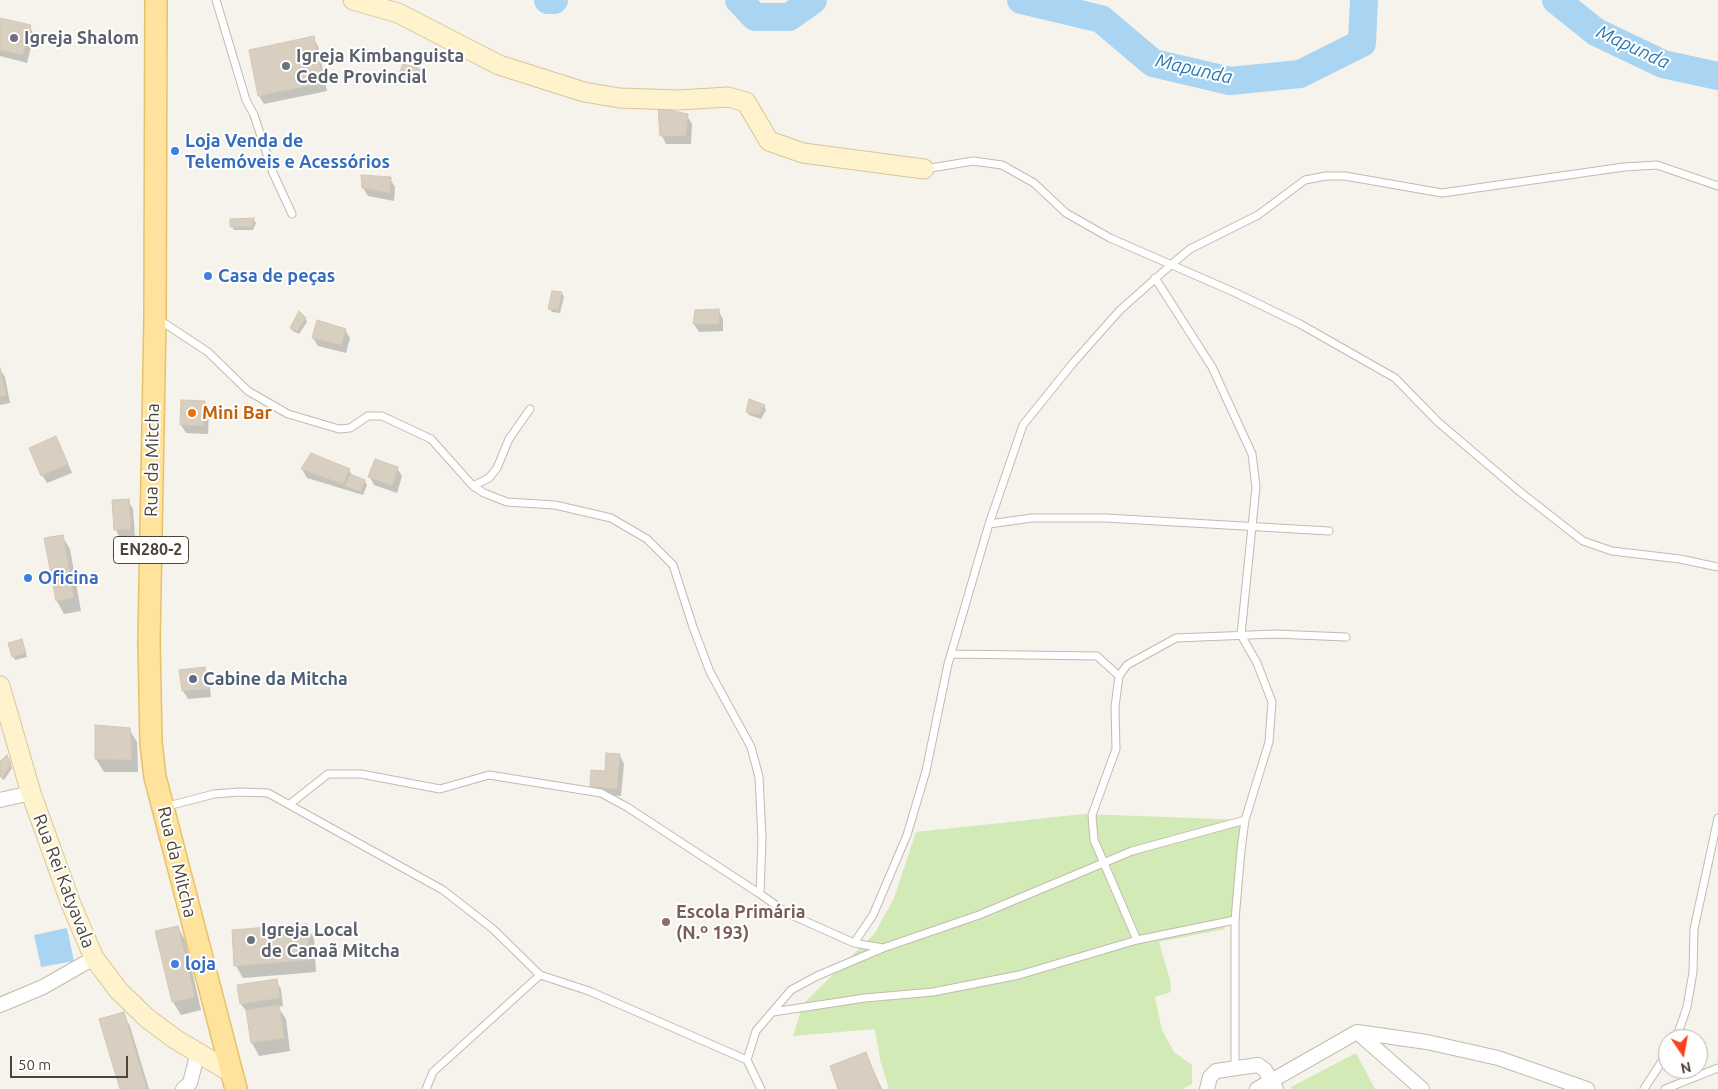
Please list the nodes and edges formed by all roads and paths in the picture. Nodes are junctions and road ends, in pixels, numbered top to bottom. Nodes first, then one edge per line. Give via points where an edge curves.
1 (156, 0) edge
2 (216, 0) edge
3 (353, 0) edge
4 (924, 169) joint
5 (1718, 186) edge
6 (292, 214) dead end
7 (1172, 264) junction
8 (1156, 278) junction
9 (156, 318) junction
10 (530, 409) dead end
11 (472, 486) junction
12 (989, 524) junction
13 (1254, 528) junction
14 (1329, 531) dead end
15 (1718, 567) edge
16 (1242, 634) junction
17 (1346, 637) dead end
18 (951, 654) junction
19 (1119, 676) junction
20 (0, 686) edge
21 (31, 793) junction
22 (0, 800) edge
23 (290, 804) junction
24 (164, 807) junction
25 (1718, 818) edge
26 (1245, 820) junction
27 (1104, 862) junction
28 (760, 894) junction
29 (1235, 920) junction
30 (1137, 940) junction
31 (854, 943) junction
32 (883, 948) junction
33 (94, 958) junction
34 (540, 975) junction
35 (0, 1005) edge
36 (773, 1012) junction
37 (1679, 1029) edge
38 (1357, 1032) junction
39 (198, 1052) junction
40 (747, 1060) junction
41 (1235, 1067) junction
42 (1658, 1067) edge
43 (1718, 1068) edge
44 (234, 1081) edge
45 (1274, 1085) edge
46 (183, 1089) edge
47 (426, 1089) edge
48 (761, 1089) edge
49 (1207, 1089) edge
50 (1257, 1089) edge
51 (1422, 1089) edge
52 (1587, 1089) edge
53 (1644, 1089) edge
54 (1664, 1089) edge

1 - 9 main road, Rua da Mitcha / EN280-2
2 - 6 lane via 246,100 273,174
3 - 4 street via 398,13 499,65 584,92 619,98 679,100 728,97 746,102 769,142 803,153
4 - 7 lane via 973,161 1002,165 1034,183 1066,213 1095,230 1143,254
5 - 7 lane via 1657,165 1442,194 1346,176 1326,176 1305,180 1258,215 1190,249
7 - 8 lane
7 - 15 lane via 1300,324 1395,378 1438,422 1584,541 1612,551
8 - 12 lane via 1120,310 1022,424
8 - 13 lane via 1212,367 1252,454 1256,487
9 - 11 lane via 208,352 248,390 288,414 339,429 350,428 368,416 382,416 431,439
9 - 24 main road, Rua da Mitcha / EN280-2 via 149,642 151,743 155,777
10 - 11 lane via 509,439 497,468 489,478
11 - 28 lane via 506,502 555,505 611,518 647,539 673,565 710,672 751,748 757,770 762,839
12 - 13 lane via 1032,518 1106,518
12 - 18 lane
13 - 14 lane
13 - 16 lane via 1244,594
16 - 17 lane
16 - 19 lane via 1176,638 1127,664
16 - 26 lane via 1272,702 1268,742
18 - 19 lane via 1097,656
18 - 31 lane via 926,771 907,835 873,915
19 - 27 lane via 1115,707 1116,750 1092,815 1094,840
20 - 21 street, Rua Rei Katyavala
21 - 22 street
21 - 33 street, Rua Rei Katyavala
23 - 24 lane via 268,793 238,792 214,794
23 - 28 lane via 328,774 360,774 440,789 489,775 602,793
23 - 34 lane via 443,890 493,929
24 - 44 main road, Rua da Mitcha / EN280-2
25 - 37 lane via 1694,929 1693,972
26 - 27 lane via 1178,837
26 - 29 lane
27 - 30 lane
27 - 32 lane via 979,915
28 - 31 lane via 788,913
29 - 30 lane
29 - 41 lane
30 - 36 lane via 1019,975 933,992
31 - 32 lane
32 - 36 lane via 791,990
33 - 35 street via 43,987
33 - 39 street, Rua Rei Katyavala via 119,992 148,1019
34 - 40 lane via 589,992
34 - 47 lane via 433,1072
36 - 40 lane via 756,1032
38 - 45 street
38 - 51 street
38 - 52 street via 1428,1042 1498,1058
39 - 44 street, Rua Rei Katyavala
39 - 46 street via 190,1083
40 - 48 lane
41 - 45 street via 1258,1065 1266,1070
41 - 49 street via 1216,1070
42 - 53 lane
43 - 54 lane
45 - 50 street

